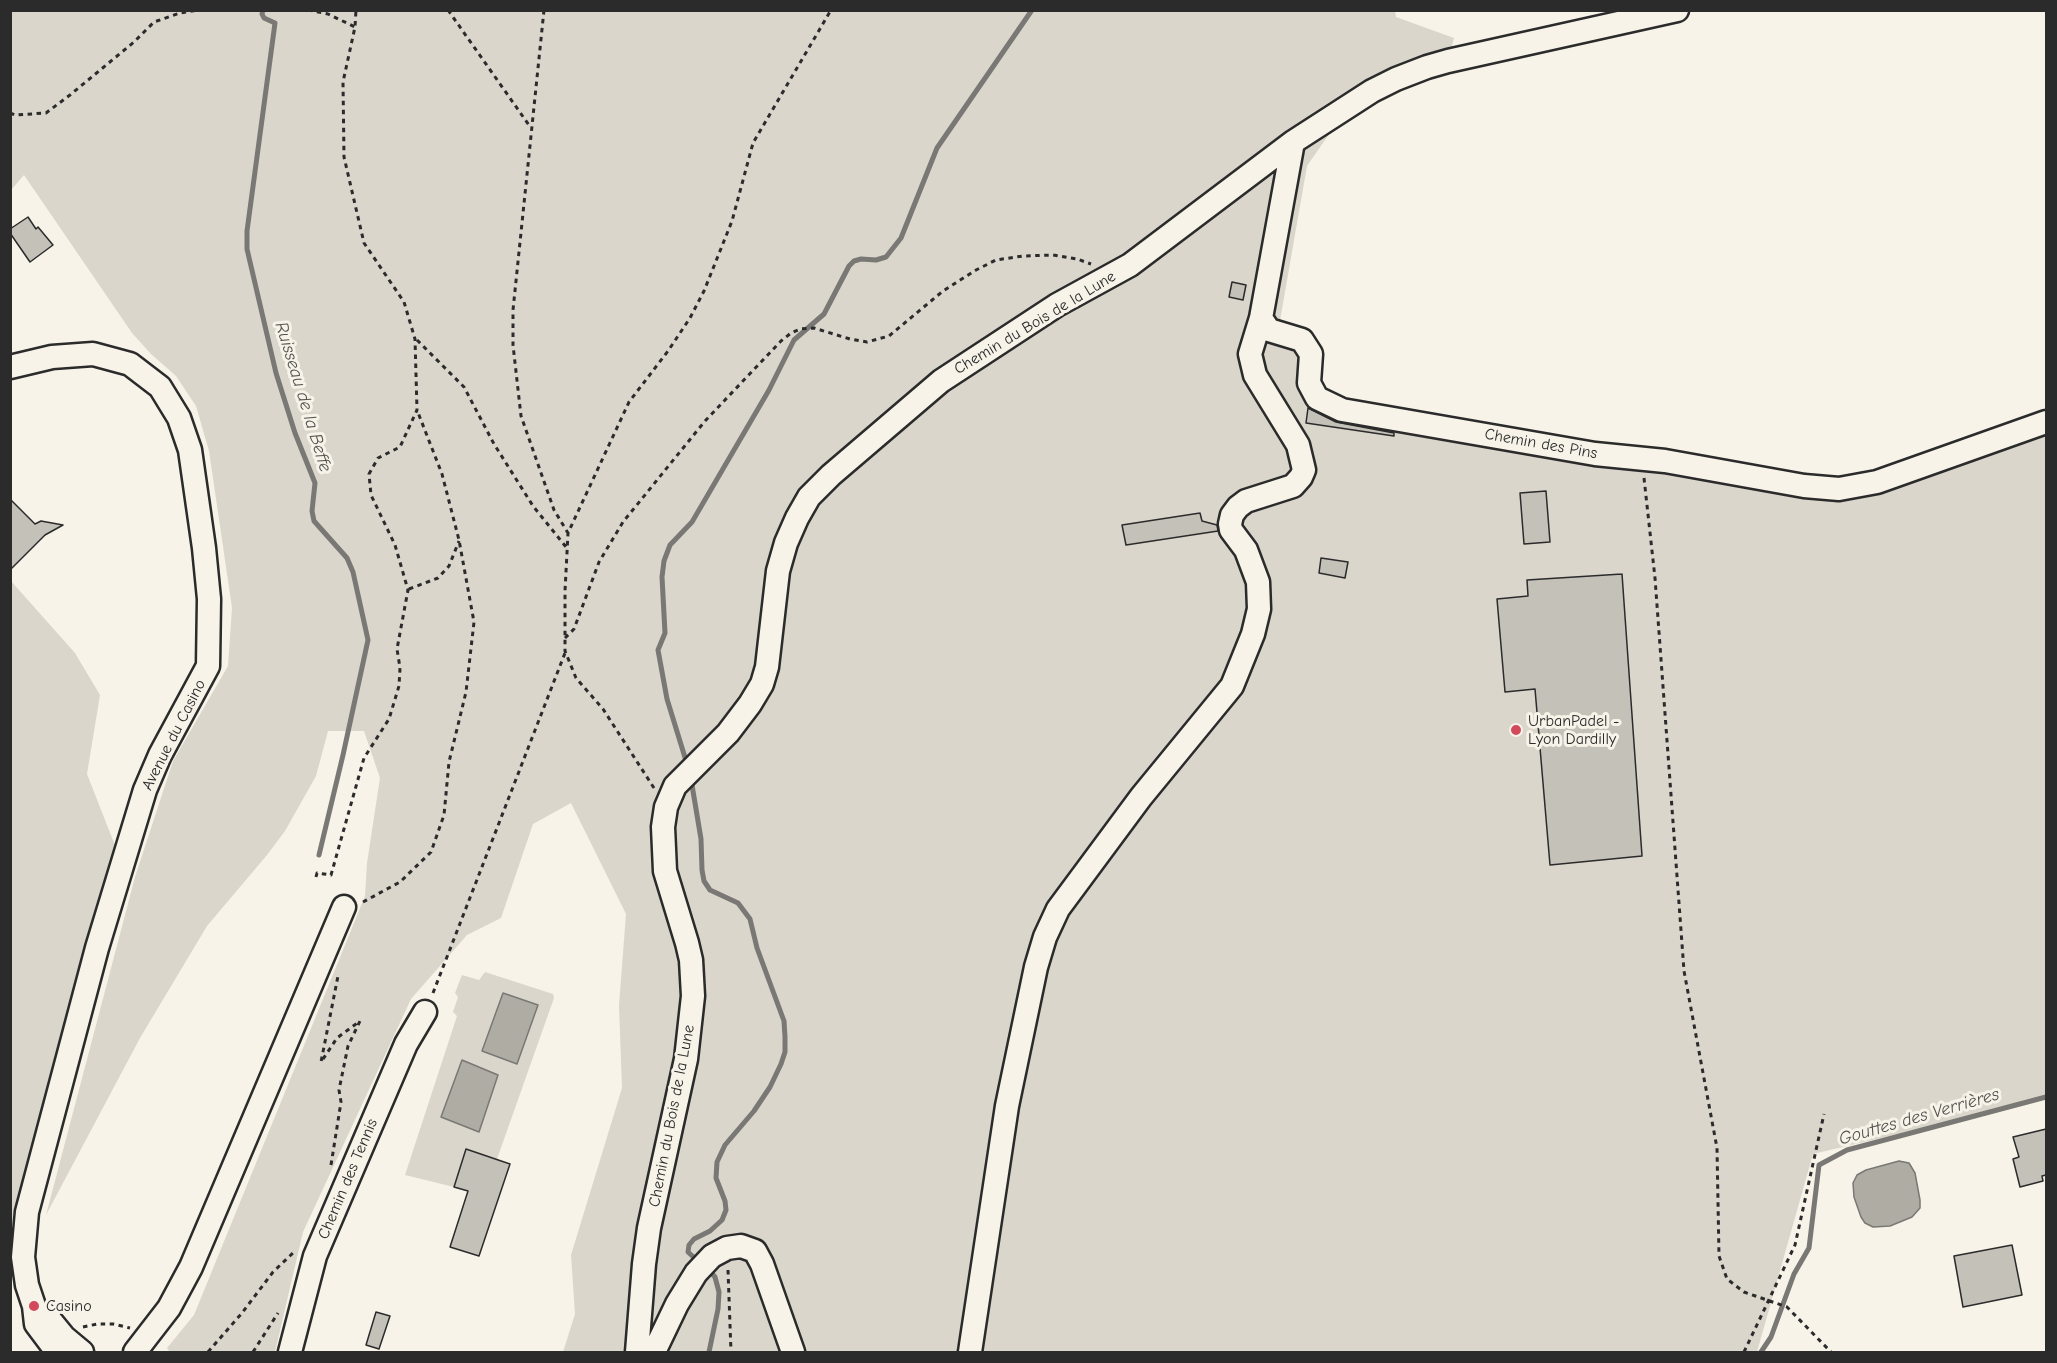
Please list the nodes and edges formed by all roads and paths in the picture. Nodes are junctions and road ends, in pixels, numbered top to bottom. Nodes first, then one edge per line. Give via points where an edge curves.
1 (199, 10) edge
2 (260, 10) edge
3 (267, 10) edge
4 (308, 10) edge
5 (356, 10) edge
6 (448, 10) edge
7 (544, 10) edge
8 (831, 10) edge
9 (1677, 10) edge
10 (355, 27) junction
11 (10, 113) edge
12 (532, 129) junction
13 (1293, 142) junction
14 (1111, 276) junction
15 (1261, 318) junction
16 (416, 339) junction
17 (10, 367) edge
18 (417, 410) junction
19 (2046, 422) edge
20 (1641, 458) junction
21 (568, 534) junction
22 (459, 540) junction
23 (567, 548) junction
24 (408, 590) junction
25 (565, 638) junction
26 (565, 651) junction
27 (670, 798) junction
28 (316, 877) dead end
29 (343, 909) joint
30 (339, 970) dead end
31 (425, 1012) joint
32 (1824, 1114) dead end
33 (331, 1166) dead end
34 (720, 1252) junction
35 (273, 1272) dead end
36 (24, 1294) edge
37 (1770, 1300) junction
38 (80, 1327) dead end
39 (131, 1328) dead end
40 (57, 1353) edge
41 (82, 1353) edge
42 (135, 1353) edge
43 (208, 1353) edge
44 (290, 1353) edge
45 (637, 1353) edge
46 (654, 1353) edge
47 (731, 1353) edge
48 (793, 1353) edge
49 (970, 1353) edge
50 (1744, 1353) edge
51 (1832, 1353) edge

1 - 11 path via 154,22 46,112
2 - 3 path
4 - 10 path via 328,14
5 - 10 path
6 - 12 path
7 - 12 path
8 - 21 path via 753,142 732,221 704,291 668,351 629,402
9 - 13 street, Chemin du Bois de la Lune via 1427,67 1372,92
10 - 16 path via 343,82 344,157 364,243 404,302
12 - 21 path via 513,310 513,345 521,416 554,510
13 - 14 street, Chemin du Bois de la Lune via 1178,231
13 - 15 street
14 - 25 path via 1104,269 1065,256 1008,258 986,264 960,279 889,336 867,342 814,328 791,333 705,421 623,522 600,562 574,630
14 - 27 street, Chemin du Bois de la Lune via 1047,311 941,381 809,497 786,543 778,571 762,684 728,733
15 - 20 street, Chemin des Pins via 1269,330 1302,340 1311,354 1309,383 1317,398 1342,410
15 - 49 street via 1250,354 1255,375 1298,445 1304,470 1293,486 1246,501 1232,515 1231,530 1246,550 1258,582 1259,609 1232,686 1141,797 1058,909 1045,937 1007,1106
16 - 18 path
16 - 23 path via 464,387 533,506
17 - 36 street, Avenue du Casino via 52,357 93,354 130,364 160,387 179,418 190,450 209,599 208,666 145,790 97,948 27,1212
18 - 22 path via 442,474
18 - 24 path via 400,447 378,458 369,474 371,495 395,544
19 - 20 street, Chemin des Pins via 1877,482 1839,489
20 - 37 path via 1655,578 1684,971 1717,1148 1719,1256 1727,1279 1744,1292
21 - 23 path
22 - 24 path via 449,566 438,578
22 - 29 path via 474,622 466,692 449,762 444,815 431,852 400,882
23 - 25 path
24 - 28 path via 398,649 399,686 389,718 364,758 331,875 317,873
25 - 26 path
26 - 27 path via 576,678
26 - 31 path
27 - 45 street, Chemin du Bois de la Lune via 663,827 665,872 691,960 692,1005 686,1059 649,1228
29 - 42 street via 191,1267 169,1308
30 - 33 path via 321,1062 337,1038 360,1021 348,1046 339,1090
31 - 44 street, Chemin des Tennis via 406,1044 315,1256
32 - 37 path via 1795,1245
34 - 46 street via 696,1274
34 - 47 path
34 - 48 street via 741,1246 755,1251
35 - 43 path
36 - 40 street, Avenue du Casino via 36,1324
36 - 41 street
37 - 50 path
37 - 51 path via 1787,1307
38 - 39 path via 113,1324

